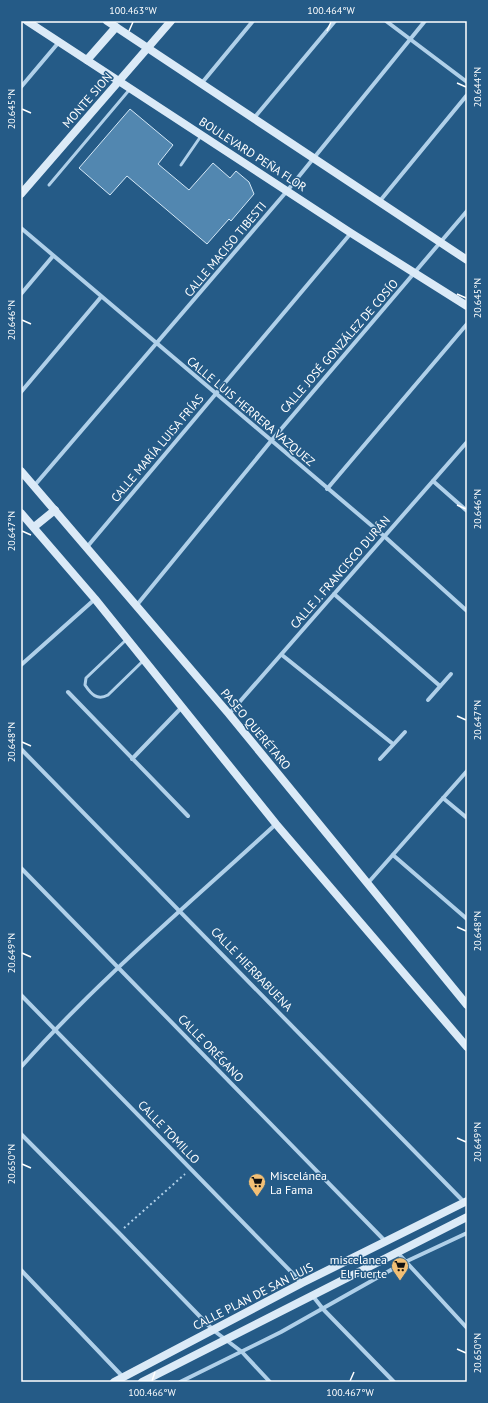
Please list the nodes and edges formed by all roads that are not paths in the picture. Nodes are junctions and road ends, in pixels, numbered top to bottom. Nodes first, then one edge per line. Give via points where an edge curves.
1 (27, 21) edge
2 (107, 21) edge
3 (171, 21) edge
4 (253, 21) edge
5 (335, 21) edge
6 (386, 21) edge
7 (425, 21) edge
8 (116, 27) junction
9 (411, 40) junction
10 (59, 41) junction
11 (147, 48) junction
12 (87, 60) junction
13 (118, 82) junction
14 (467, 82) edge
15 (201, 84) junction
16 (21, 87) edge
17 (130, 89) junction
18 (467, 96) edge
19 (254, 118) junction
20 (202, 135) junction
21 (314, 158) junction
22 (181, 165) dead end
23 (49, 185) dead end
24 (287, 191) junction
25 (21, 194) edge
26 (378, 203) junction
27 (467, 211) edge
28 (21, 228) edge
29 (351, 234) junction
30 (440, 243) junction
31 (53, 256) junction
32 (467, 260) edge
33 (415, 273) junction
34 (21, 294) edge
35 (101, 297) junction
36 (467, 306) edge
37 (467, 324) edge
38 (157, 345) junction
39 (21, 392) edge
40 (215, 394) junction
41 (270, 441) junction
42 (467, 442) edge
43 (21, 471) edge
44 (432, 481) junction
45 (34, 486) junction
46 (327, 489) junction
47 (55, 510) junction
48 (467, 511) edge
49 (21, 513) edge
50 (34, 527) junction
51 (384, 536) junction
52 (87, 547) junction
53 (334, 594) junction
54 (95, 599) junction
55 (136, 606) junction
56 (467, 611) edge
57 (127, 639) junction
58 (282, 655) junction
59 (144, 660) junction
60 (21, 664) edge
61 (451, 674) dead end
62 (440, 686) junction
63 (68, 692) dead end
64 (428, 700) dead end
65 (182, 707) junction
66 (229, 714) junction
67 (405, 732) dead end
68 (393, 744) junction
69 (21, 748) edge
70 (132, 759) junction
71 (380, 759) dead end
72 (467, 771) edge
73 (443, 798) junction
74 (188, 816) dead end
75 (467, 818) edge
76 (276, 824) junction
77 (393, 855) junction
78 (21, 868) edge
79 (367, 884) junction
80 (181, 911) junction
81 (467, 919) edge
82 (118, 968) junction
83 (21, 995) edge
84 (467, 1005) edge
85 (54, 1030) junction
86 (467, 1047) edge
87 (21, 1067) edge
88 (21, 1134) edge
89 (466, 1203) edge
90 (467, 1217) edge
91 (467, 1233) edge
92 (386, 1242) junction
93 (397, 1252) junction
94 (405, 1262) junction
95 (21, 1270) edge
96 (302, 1283) junction
97 (312, 1294) junction
98 (323, 1309) junction
99 (467, 1328) edge
100 (213, 1330) junction
101 (225, 1340) junction
102 (242, 1352) junction
103 (124, 1377) junction
104 (114, 1382) edge
105 (142, 1382) edge
106 (180, 1382) edge
107 (270, 1382) edge
108 (394, 1382) edge

1 - 10 main road, BOULEVARD PEÑA FLOR
2 - 8 main road
3 - 11 main road, MONTE SION
4 - 15 street
5 - 19 street
6 - 9 street
7 - 9 street, CALLE MACISO TIBESTI
8 - 11 main road
8 - 12 main road
9 - 14 street
9 - 21 street, CALLE MACISO TIBESTI
10 - 12 main road, BOULEVARD PEÑA FLOR
10 - 16 street
11 - 13 main road, MONTE SION
11 - 15 main road
12 - 13 main road, BOULEVARD PEÑA FLOR
13 - 17 main road, BOULEVARD PEÑA FLOR
13 - 25 main road, MONTE SION
15 - 19 main road
17 - 20 main road, BOULEVARD PEÑA FLOR
17 - 23 lane
18 - 26 street
19 - 21 main road
20 - 22 lane
20 - 24 main road, BOULEVARD PEÑA FLOR
21 - 24 street, CALLE MACISO TIBESTI
21 - 26 main road
24 - 29 main road, BOULEVARD PEÑA FLOR
24 - 38 street, CALLE MACISO TIBESTI
26 - 30 main road
27 - 30 street, CALLE JOSÉ GONZÁLEZ DE COSÍO
28 - 31 street, CALLE LUIS HERRERA VAZQUEZ
29 - 33 main road, BOULEVARD PEÑA FLOR
29 - 40 street, CALLE MARÍA LUISA FRÍAS
30 - 32 main road
30 - 33 street, CALLE JOSÉ GONZÁLEZ DE COSÍO
31 - 34 street
31 - 35 street, CALLE LUIS HERRERA VAZQUEZ
33 - 36 main road, BOULEVARD PEÑA FLOR
33 - 41 street, CALLE JOSÉ GONZÁLEZ DE COSÍO
35 - 38 street, CALLE LUIS HERRERA VAZQUEZ
35 - 39 street
37 - 46 street
38 - 40 street, CALLE LUIS HERRERA VAZQUEZ
38 - 45 street, CALLE MACISO TIBESTI
40 - 41 street, CALLE LUIS HERRERA VAZQUEZ
40 - 52 street, CALLE MARÍA LUISA FRÍAS
41 - 46 street, CALLE LUIS HERRERA VAZQUEZ
41 - 55 street, CALLE JOSÉ GONZÁLEZ DE COSÍO
42 - 44 street, CALLE J. FRANCISCO DURÁN
43 - 45 main road, PASEO QUERÉTARO
44 - 48 street
44 - 51 street, CALLE J. FRANCISCO DURÁN
45 - 47 main road, PASEO QUERÉTARO
46 - 51 street, CALLE LUIS HERRERA VAZQUEZ
47 - 50 main road
47 - 52 main road, PASEO QUERÉTARO
49 - 50 main road
50 - 54 main road
51 - 53 street, CALLE J. FRANCISCO DURÁN
51 - 56 street, CALLE LUIS HERRERA VAZQUEZ
52 - 55 main road, PASEO QUERÉTARO
53 - 58 street, CALLE J. FRANCISCO DURÁN
53 - 62 street
54 - 57 main road
54 - 60 street
55 - 66 main road, PASEO QUERÉTARO
57 - 59 main road
57 - 59 lane via 92,670 86,678 86,687 98,698 108,696
58 - 66 street, CALLE J. FRANCISCO DURÁN
58 - 68 street
59 - 65 main road
61 - 62 street
62 - 64 street
63 - 70 street
65 - 70 street
65 - 76 main road
66 - 79 main road, PASEO QUERÉTARO
67 - 68 street
68 - 71 street
69 - 80 street, CALLE HIERBABUENA
70 - 74 street
72 - 73 street
73 - 75 street
73 - 77 street
76 - 80 street
76 - 86 main road
77 - 79 street
77 - 81 street
78 - 82 street, CALLE ORÉGANO
79 - 84 main road, PASEO QUERÉTARO
80 - 82 street
80 - 89 street, CALLE HIERBABUENA
82 - 85 street
82 - 92 street, CALLE ORÉGANO
83 - 85 street, CALLE TOMILLO
85 - 87 street
85 - 96 street, CALLE TOMILLO
88 - 100 street
89 - 92 main road, CALLE PLAN DE SAN LUIS
90 - 93 main road
91 - 94 street
92 - 96 main road, CALLE PLAN DE SAN LUIS
93 - 94 street
93 - 97 main road
94 - 98 street
94 - 99 street
95 - 103 street
96 - 100 main road, CALLE PLAN DE SAN LUIS
97 - 98 street
97 - 101 main road
98 - 102 street
98 - 108 street
100 - 101 street
100 - 103 main road, CALLE PLAN DE SAN LUIS
101 - 102 street
101 - 105 main road
102 - 106 street
102 - 107 street
103 - 104 main road, CALLE PLAN DE SAN LUIS

